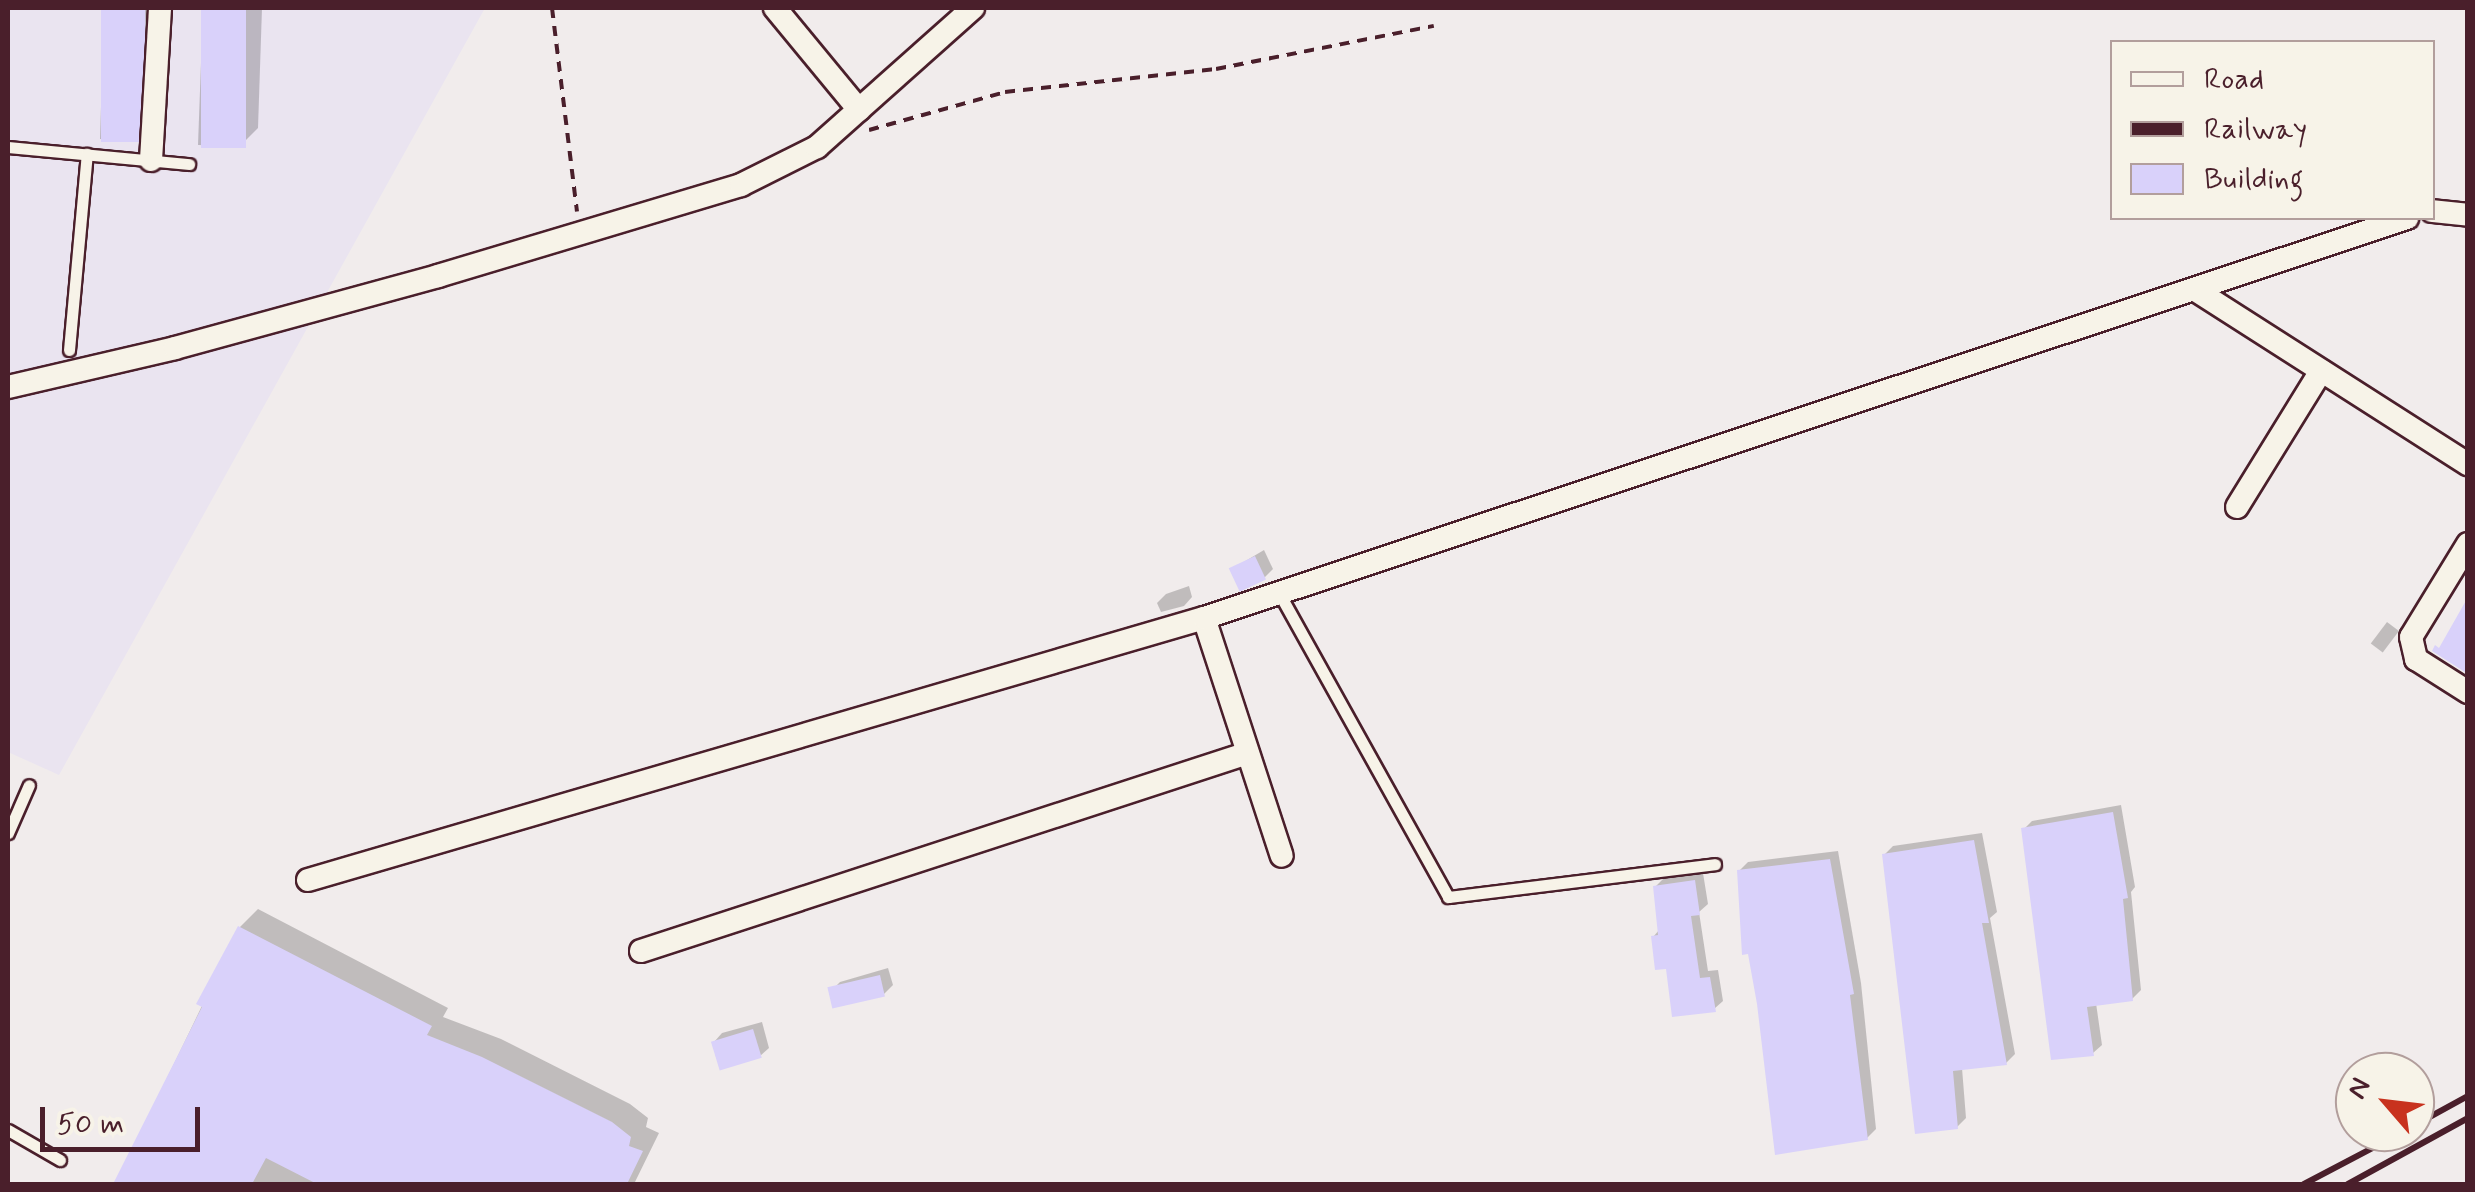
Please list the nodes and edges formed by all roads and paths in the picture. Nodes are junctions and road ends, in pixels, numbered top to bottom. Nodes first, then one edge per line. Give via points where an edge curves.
1 (160, 8) edge
2 (552, 8) edge
3 (775, 8) edge
4 (957, 13) edge
5 (1434, 26) dead end
6 (862, 121) junction
7 (8, 147) edge
8 (87, 154) junction
9 (150, 160) junction
10 (190, 164) dead end
11 (2435, 210) edge
12 (2468, 215) edge
13 (2401, 220) edge
14 (580, 236) junction
15 (2197, 291) junction
16 (69, 350) dead end
17 (2321, 372) junction
18 (8, 387) edge
19 (2468, 464) edge
20 (2237, 507) dead end
21 (2468, 544) edge
22 (1279, 593) junction
23 (1204, 618) junction
24 (2468, 692) edge
25 (1248, 754) junction
26 (29, 786) dead end
27 (8, 832) edge
28 (1282, 856) dead end
29 (1715, 864) dead end
30 (308, 880) dead end
31 (641, 951) dead end
32 (8, 1130) edge
33 (60, 1160) dead end

1 - 9 street
2 - 14 path
3 - 6 street
4 - 6 street
5 - 6 path via 1216,68 1005,92
6 - 14 street via 741,185
7 - 8 lane
8 - 9 lane
8 - 16 lane
9 - 10 lane
11 - 12 street
13 - 15 street
14 - 18 street
15 - 17 street
15 - 22 street
17 - 19 street
17 - 20 street
21 - 24 street via 2411,637 2416,659
22 - 23 street
22 - 29 lane via 1448,896
23 - 25 street
23 - 30 street
25 - 28 street
25 - 31 street
26 - 27 lane
32 - 33 lane

